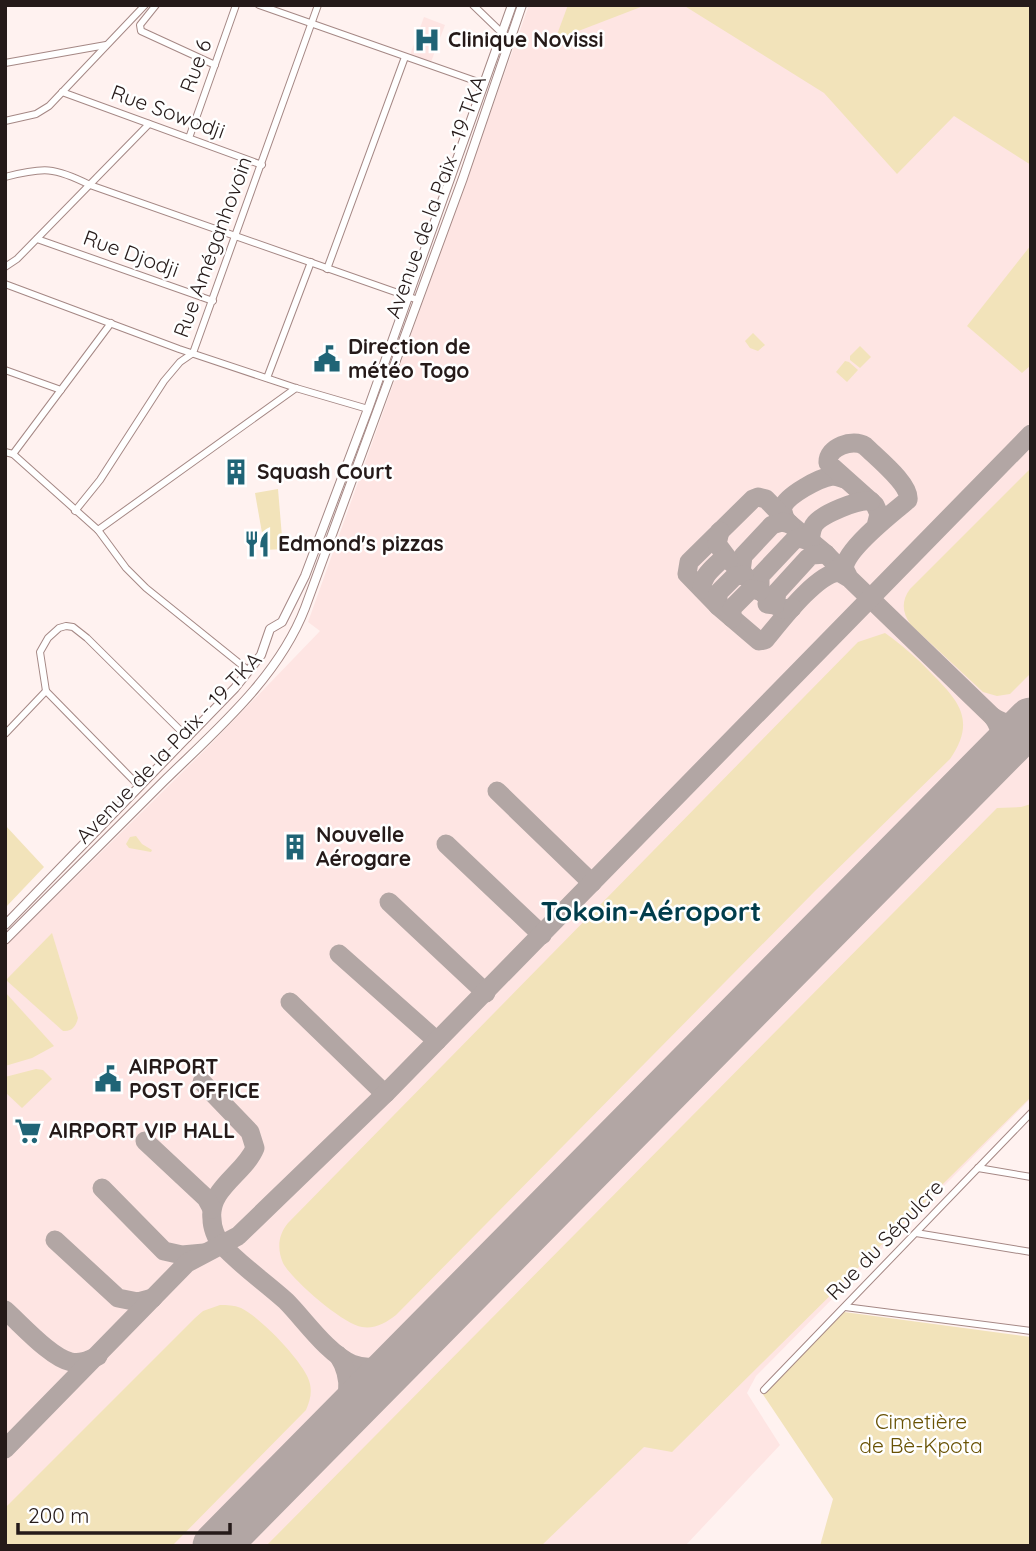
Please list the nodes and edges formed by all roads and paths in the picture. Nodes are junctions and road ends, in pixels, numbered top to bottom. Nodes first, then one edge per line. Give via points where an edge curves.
1 (145, 5) edge
2 (156, 5) edge
3 (236, 5) edge
4 (259, 5) edge
5 (318, 5) edge
6 (473, 5) edge
7 (512, 5) edge
8 (522, 5) edge
9 (312, 24) junction
10 (502, 33) junction
11 (511, 38) junction
12 (108, 44) junction
13 (405, 57) junction
14 (5, 63) edge
15 (215, 65) junction
16 (484, 83) junction
17 (62, 92) junction
18 (5, 121) edge
19 (149, 124) junction
20 (468, 128) junction
21 (479, 132) junction
22 (189, 138) junction
23 (262, 165) junction
24 (5, 177) edge
25 (90, 185) junction
26 (236, 237) junction
27 (37, 239) junction
28 (311, 262) junction
29 (5, 267) edge
30 (327, 269) junction
31 (5, 284) edge
32 (407, 296) junction
33 (418, 300) junction
34 (213, 301) junction
35 (111, 323) junction
36 (194, 353) junction
37 (5, 370) edge
38 (267, 378) junction
39 (296, 388) junction
40 (61, 390) junction
41 (368, 409) junction
42 (9, 453) edge
43 (75, 511) junction
44 (98, 530) junction
45 (249, 671) junction
46 (46, 691) junction
47 (5, 734) edge
48 (188, 738) junction
49 (141, 787) junction
50 (5, 925) edge
51 (5, 940) edge
52 (1031, 1113) edge
53 (978, 1168) junction
54 (1031, 1177) edge
55 (916, 1233) junction
56 (1031, 1252) edge
57 (845, 1307) junction
58 (1031, 1331) edge
59 (764, 1390) dead end

1 - 12 street
2 - 15 street via 140,25 141,31
3 - 15 street, Rue 6
4 - 9 street
5 - 9 street, Rue Améganhovoin
6 - 10 street
7 - 10 main road, Avenue de la Paix - 19 TKA
8 - 11 main road, Avenue de la Paix - 19 TKA
9 - 13 street
9 - 23 street, Rue Améganhovoin
10 - 11 street
10 - 16 main road, Avenue de la Paix - 19 TKA
11 - 21 main road, Avenue de la Paix - 19 TKA
12 - 14 street
12 - 17 street
13 - 16 street
13 - 30 street
15 - 22 street, Rue 6
16 - 20 main road, Avenue de la Paix - 19 TKA
17 - 18 street via 36,114
17 - 19 street, Rue Sowodji
19 - 22 street, Rue Sowodji
19 - 25 street
20 - 21 main road
20 - 32 main road, Avenue de la Paix - 19 TKA
21 - 33 main road, Avenue de la Paix - 19 TKA
22 - 23 street, Rue Sowodji
23 - 26 street, Rue Améganhovoin
24 - 25 street via 49,169
25 - 26 street
25 - 27 street
26 - 28 street
26 - 34 street, Rue Améganhovoin
27 - 29 street
27 - 34 street, Rue Djodji
28 - 30 street
28 - 38 street
30 - 32 street
31 - 35 street
32 - 33 street
32 - 41 main road, Avenue de la Paix - 19 TKA
33 - 51 main road, Avenue de la Paix - 19 TKA via 289,645 209,736
34 - 36 street, Rue Améganhovoin
35 - 36 street
35 - 40 street
36 - 38 street
36 - 43 street, Rue Améganhovoin via 164,381
37 - 40 street
38 - 39 street
39 - 41 street
39 - 44 street
40 - 42 street
41 - 45 main road, Avenue de la Paix - 19 TKA via 305,576 282,622 270,629
42 - 43 street
43 - 44 street
44 - 45 street via 146,588
45 - 48 main road, Avenue de la Paix - 19 TKA
46 - 47 street
46 - 48 street via 42,647 59,628 73,627
46 - 49 street
48 - 49 main road, Avenue de la Paix - 19 TKA
49 - 50 main road, Avenue de la Paix - 19 TKA
52 - 53 street, Rue du Sépulcre
53 - 54 street
53 - 55 street, Rue du Sépulcre
55 - 56 street
55 - 57 street, Rue du Sépulcre
57 - 58 street
57 - 59 street, Rue du Sépulcre

